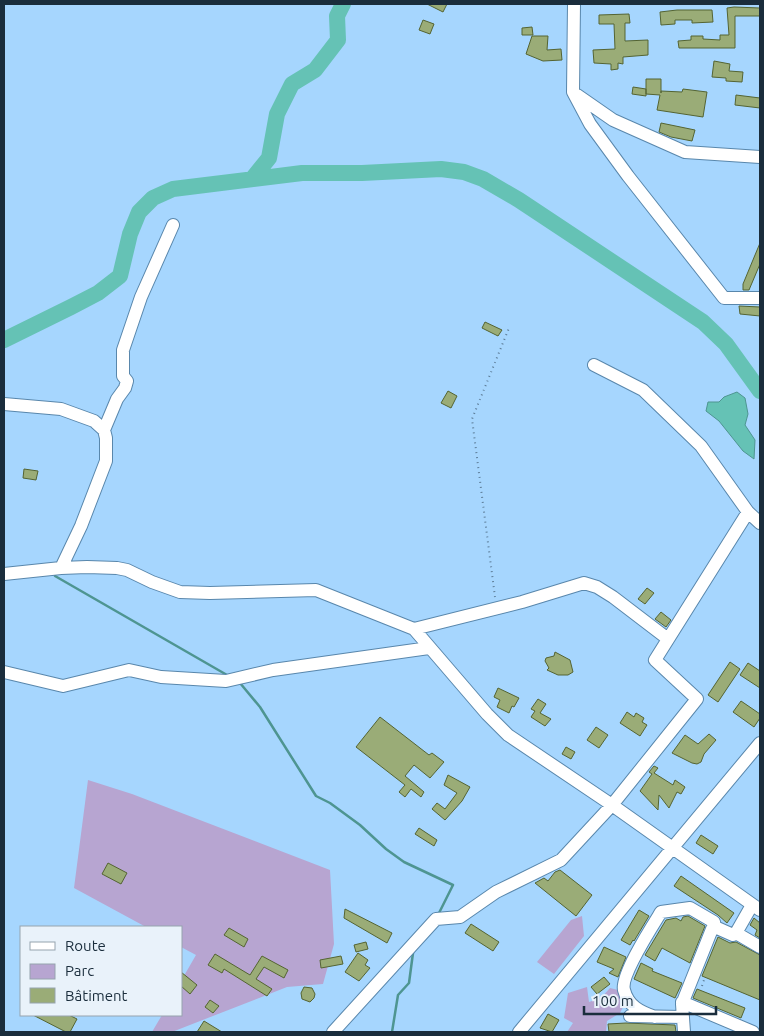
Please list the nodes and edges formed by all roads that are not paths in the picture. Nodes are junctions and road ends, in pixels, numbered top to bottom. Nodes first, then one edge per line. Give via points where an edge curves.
1 (574, 4) edge
2 (573, 92) junction
3 (760, 157) edge
4 (174, 225) dead end
5 (760, 298) edge
6 (594, 365) dead end
7 (4, 404) edge
8 (104, 430) junction
9 (748, 512) junction
10 (760, 523) edge
11 (61, 568) junction
12 (4, 574) edge
13 (414, 629) junction
14 (668, 639) junction
15 (429, 648) junction
16 (4, 672) edge
17 (760, 743) edge
18 (612, 805) junction
19 (672, 849) junction
20 (756, 908) edge
21 (715, 926) junction
22 (736, 933) junction
23 (760, 947) edge
24 (682, 1002) junction
25 (630, 1016) dead end
26 (655, 1017) junction
27 (682, 1017) junction
28 (333, 1032) edge
29 (519, 1032) edge
30 (684, 1032) edge
31 (754, 1032) edge

1 - 2 street
2 - 3 street via 613,120 685,152
2 - 5 street via 590,124 628,176 724,298
4 - 8 street via 141,297 123,350 122,369 127,381
6 - 9 street via 643,390 701,446
7 - 8 street via 60,409 94,421
8 - 11 street via 106,461 82,526
9 - 10 street
9 - 14 street
11 - 12 street
11 - 13 street via 87,566 128,570 180,592 316,590
13 - 14 street via 584,583 613,597
13 - 15 street
14 - 18 street via 655,660 697,699
15 - 16 street via 273,670 226,681 161,677 130,670 63,686
15 - 18 street via 508,735
17 - 19 street
18 - 19 street
18 - 28 street via 561,860 496,892 460,917 436,919
19 - 20 street
19 - 29 street
20 - 22 street
21 - 22 street via 733,935
21 - 24 street
21 - 26 street via 714,922 690,908 661,912 638,951 623,989 640,1012
22 - 23 street
24 - 27 street
24 - 31 street
25 - 26 street
26 - 27 street
27 - 30 street

